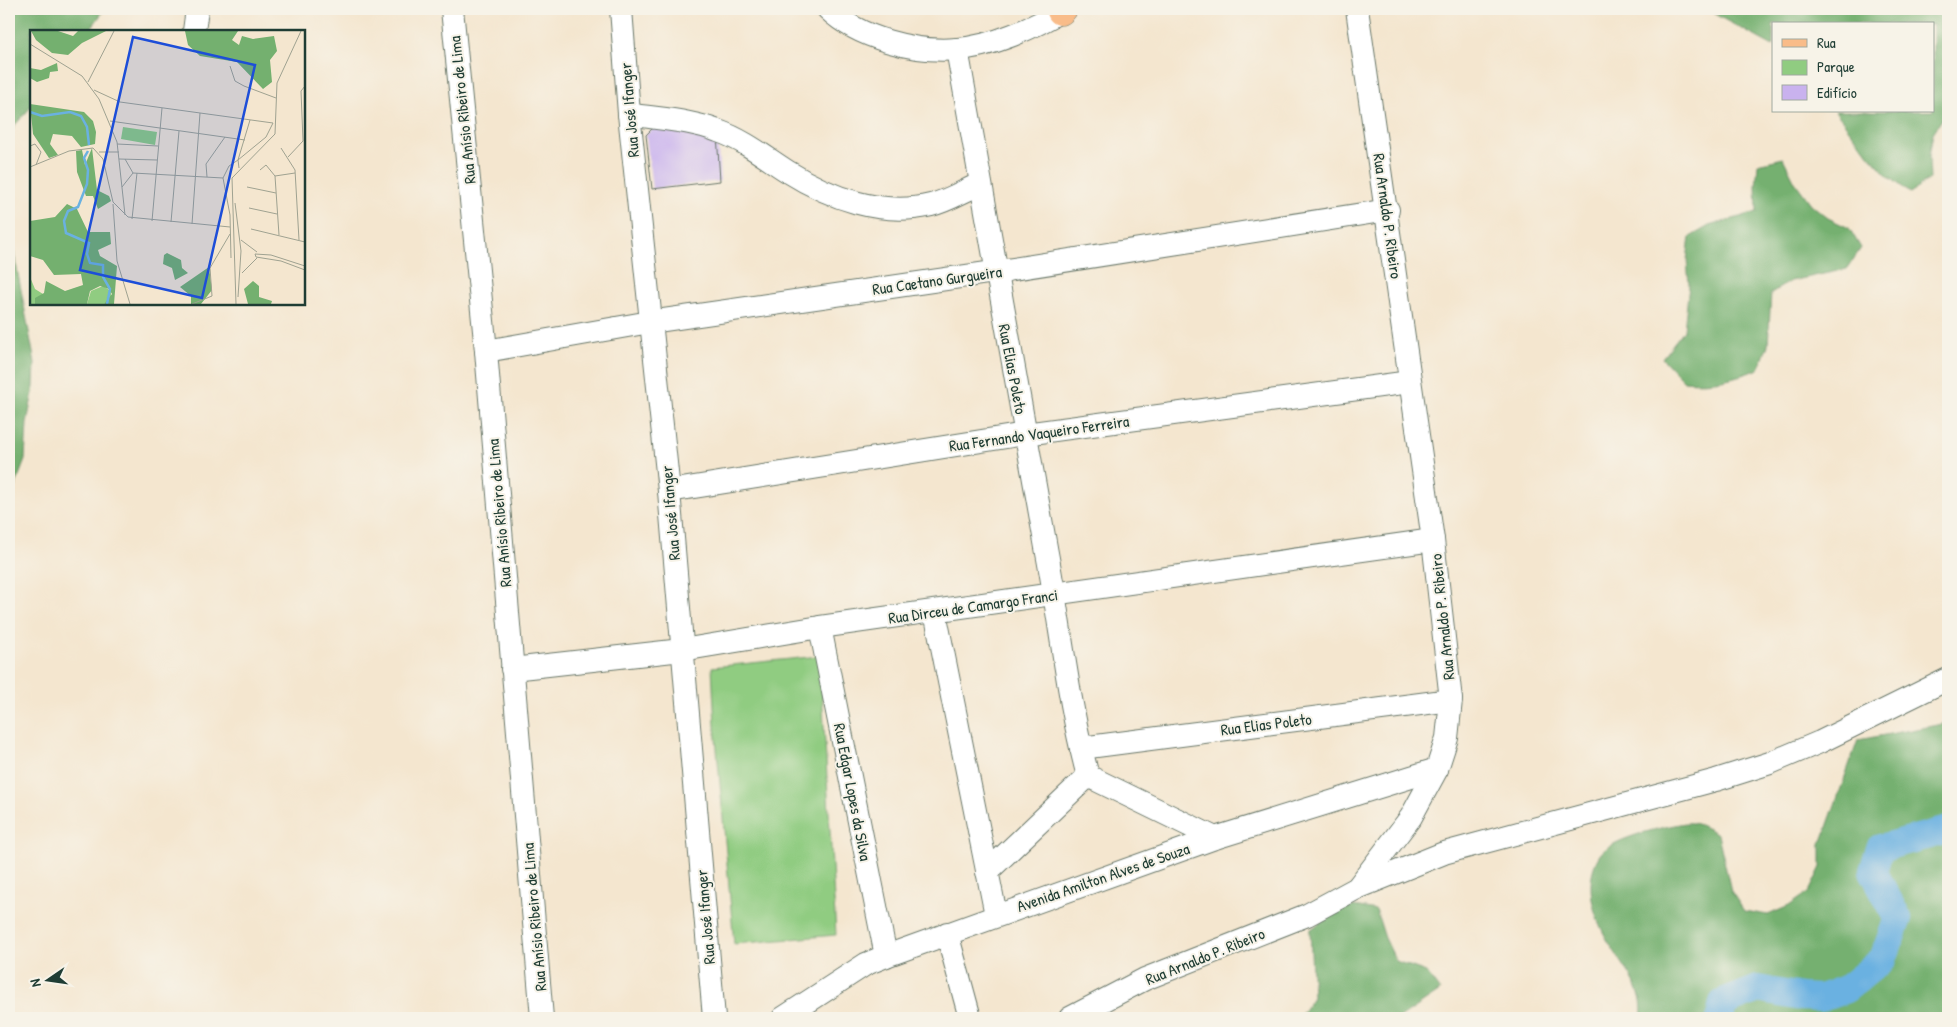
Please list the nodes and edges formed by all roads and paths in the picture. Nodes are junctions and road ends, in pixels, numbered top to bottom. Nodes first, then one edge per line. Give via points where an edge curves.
1 (197, 9) edge
2 (452, 9) edge
3 (621, 9) edge
4 (828, 9) edge
5 (1063, 9) edge
6 (1357, 9) edge
7 (194, 30) edge
8 (957, 49) junction
9 (629, 114) junction
10 (980, 184) junction
11 (1388, 210) junction
12 (994, 272) junction
13 (650, 322) junction
14 (486, 351) junction
15 (1410, 382) junction
16 (1025, 434) junction
17 (669, 491) junction
18 (1433, 540) junction
19 (1055, 594) junction
20 (935, 612) junction
21 (820, 628) junction
22 (682, 650) junction
23 (512, 670) junction
24 (1948, 679) edge
25 (1451, 700) junction
26 (1081, 748) junction
27 (1437, 769) junction
28 (1088, 776) junction
29 (1215, 838) junction
30 (987, 872) junction
31 (1357, 888) junction
32 (996, 915) junction
33 (947, 933) junction
34 (886, 956) junction
35 (542, 1018) edge
36 (714, 1018) edge
37 (783, 1018) edge
38 (970, 1018) edge
39 (1070, 1018) edge

1 - 7 street
2 - 14 street, Rua Anísio Ribeiro de Lima
3 - 9 street, Rua José Ifanger
4 - 8 street via 854,28 878,39 909,46
5 - 8 street via 1016,33
6 - 11 street, Rua Arnaldo P. Ribeiro
8 - 10 street, Rua Elias Poleto
9 - 10 street via 719,131 789,173 829,192 879,209 907,209 933,204
9 - 13 street, Rua José Ifanger
10 - 12 street, Rua Elias Poleto
11 - 12 street, Rua Caetano Gurgueira
11 - 15 street, Rua Arnaldo P. Ribeiro
12 - 13 street, Rua Caetano Gurgueira
12 - 16 street, Rua Elias Poleto
13 - 14 street, Rua Caetano Gurgueira
13 - 17 street, Rua José Ifanger
14 - 23 street, Rua Anísio Ribeiro de Lima
15 - 16 street, Rua Fernando Vaqueiro Ferreira
15 - 18 street, Rua Arnaldo P. Ribeiro
16 - 17 street, Rua Fernando Vaqueiro Ferreira
16 - 19 street, Rua Elias Poleto
17 - 22 street, Rua José Ifanger
18 - 19 street, Rua Dirceu de Camargo Franci
18 - 25 street, Rua Arnaldo P. Ribeiro
19 - 20 street, Rua Dirceu de Camargo Franci
19 - 26 street, Rua Elias Poleto
20 - 21 street, Rua Dirceu de Camargo Franci
20 - 30 street
21 - 22 street, Rua Dirceu de Camargo Franci
21 - 34 street, Rua Edgar Lopes da Silva
22 - 23 street, Rua Dirceu de Camargo Franci
22 - 36 street, Rua José Ifanger
23 - 35 street, Rua Anísio Ribeiro de Lima
24 - 31 street via 1770,763 1444,853
25 - 26 street, Rua Elias Poleto
25 - 27 street, Rua Arnaldo P. Ribeiro via 1447,738
26 - 28 street, Rua Elias Poleto
27 - 29 street, Avenida Amilton Alves de Souza
27 - 31 street, Rua Arnaldo P. Ribeiro via 1411,817
28 - 29 street
28 - 30 street
29 - 32 street, Avenida Amilton Alves de Souza
30 - 32 street
31 - 39 street, Rua Arnaldo P. Ribeiro via 1307,915 1145,979
32 - 33 street, Avenida Amilton Alves de Souza
33 - 34 street, Avenida Amilton Alves de Souza
33 - 38 street
34 - 37 street, Avenida Amilton Alves de Souza via 866,964

